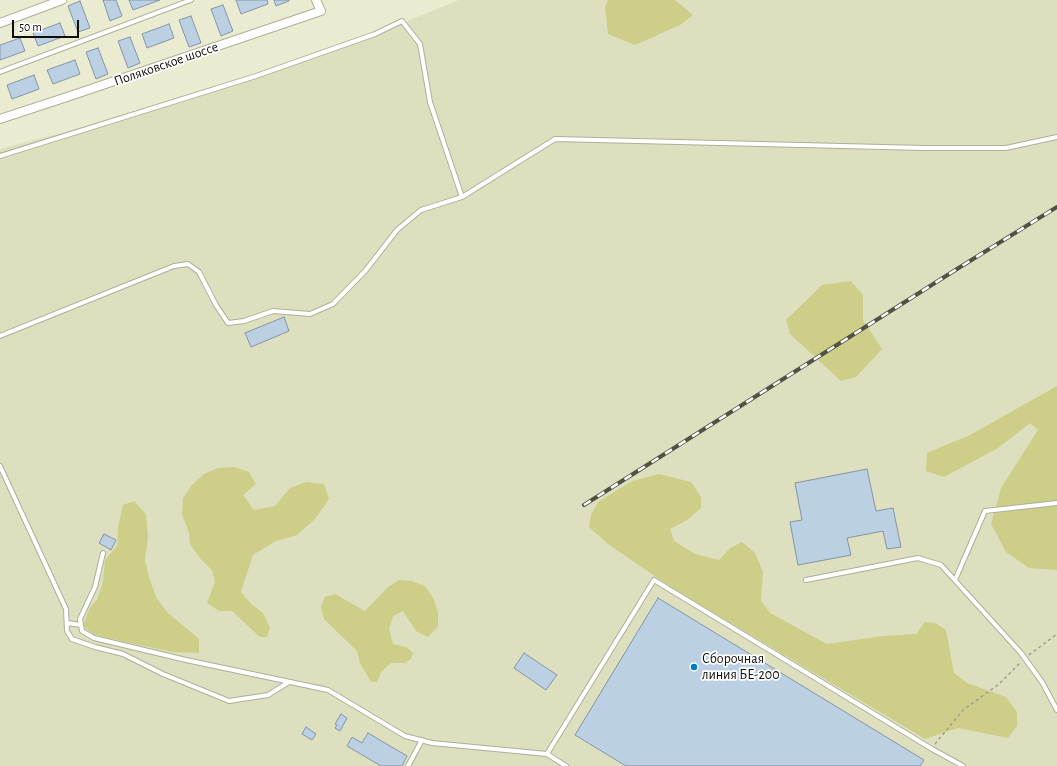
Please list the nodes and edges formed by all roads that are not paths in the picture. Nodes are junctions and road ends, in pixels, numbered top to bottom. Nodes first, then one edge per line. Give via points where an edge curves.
1 (62, 0) edge
2 (191, 0) edge
3 (316, 0) edge
4 (0, 23) edge
5 (0, 72) edge
6 (0, 119) edge
7 (1057, 137) edge
8 (0, 156) edge
9 (462, 198) junction
10 (0, 336) edge
11 (0, 466) edge
12 (1057, 503) edge
13 (104, 553) dead end
14 (806, 580) dead end
15 (955, 580) junction
16 (67, 623) junction
17 (81, 625) junction
18 (289, 682) junction
19 (1057, 710) edge
20 (422, 740) junction
21 (546, 754) junction
22 (408, 766) edge
23 (566, 766) edge
24 (963, 766) edge

1 - 4 street
2 - 5 lane
3 - 6 street, Поляковское шоссе via 321,11
7 - 9 lane via 1006,148 555,139
8 - 9 lane via 256,76 375,34 402,21 420,44 430,102
9 - 10 lane via 421,210 397,230 366,270 333,304 310,314 273,311 244,321 228,323 199,272 188,264 174,266
11 - 16 lane via 66,609
12 - 15 lane via 985,511
13 - 17 lane via 95,587 80,619
14 - 15 lane via 918,558 942,565
15 - 19 lane via 1025,658
16 - 17 lane
16 - 18 lane via 67,631 72,639 123,654 163,674 229,701 268,694
17 - 18 lane via 82,631 94,638
18 - 20 lane via 328,690 405,736
20 - 21 lane
20 - 22 lane
21 - 23 lane
21 - 24 lane via 654,580

